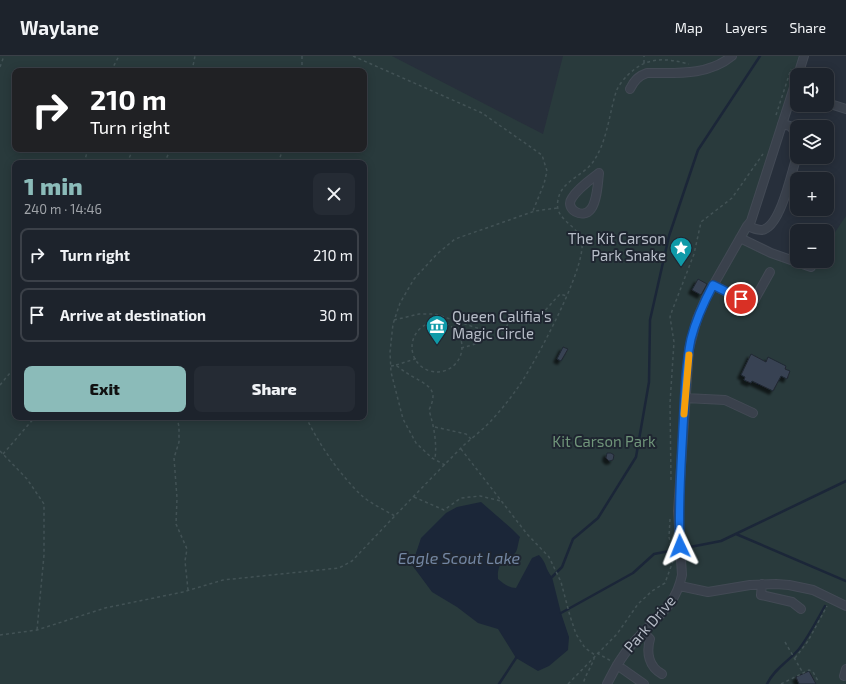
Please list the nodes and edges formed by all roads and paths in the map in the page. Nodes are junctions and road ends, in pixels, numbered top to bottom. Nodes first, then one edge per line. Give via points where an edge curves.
1 (4, 56) edge
2 (119, 56) edge
3 (195, 56) edge
4 (302, 56) edge
5 (353, 56) edge
6 (644, 56) edge
7 (732, 56) edge
8 (804, 56) edge
9 (644, 63) junction
10 (694, 65) dead end
11 (0, 67) edge
12 (113, 68) edge
13 (193, 68) edge
14 (302, 68) edge
15 (800, 68) edge
16 (790, 69) dead end
17 (630, 89) dead end
18 (790, 104) edge
19 (834, 105) edge
20 (846, 109) edge
21 (775, 118) dead end
22 (782, 124) junction
23 (764, 154) dead end
24 (571, 198) joint
25 (557, 208) junction
26 (532, 213) junction
27 (746, 226) junction
28 (740, 238) junction
29 (790, 260) edge
30 (770, 272) dead end
31 (713, 285) junction
32 (566, 296) junction
33 (394, 320) junction
34 (486, 331) junction
35 (461, 348) junction
36 (417, 358) junction
37 (396, 365) junction
38 (391, 366) junction
39 (12, 370) edge
40 (0, 384) edge
41 (685, 398) junction
42 (753, 413) dead end
43 (32, 420) edge
44 (178, 420) edge
45 (307, 420) edge
46 (434, 427) junction
47 (472, 438) junction
48 (461, 449) junction
49 (0, 451) edge
50 (3, 454) junction
51 (435, 460) junction
52 (672, 464) dead end
53 (446, 465) junction
54 (414, 497) junction
55 (502, 502) junction
56 (395, 516) junction
57 (678, 552) junction
58 (762, 584) junction
59 (680, 586) junction
60 (188, 590) junction
61 (830, 600) junction
62 (846, 606) edge
63 (801, 609) dead end
64 (37, 630) junction
65 (643, 632) junction
66 (0, 635) edge
67 (785, 642) dead end
68 (597, 654) junction
69 (595, 655) junction
70 (794, 658) junction
71 (617, 665) junction
72 (803, 673) junction
73 (662, 674) dead end
74 (818, 681) dead end
75 (568, 684) edge
76 (583, 684) edge
77 (607, 684) edge
78 (644, 684) edge
79 (781, 684) edge

1 - 11 path
2 - 12 path
3 - 13 path
4 - 14 path
5 - 26 path via 482,113 542,155 547,171
6 - 9 path
7 - 17 street via 718,66 706,70 647,73 634,81
8 - 15 street
9 - 10 path via 654,59
9 - 25 path via 633,70 616,90 599,151 584,171 565,184 560,192
16 - 21 path
18 - 22 street, Park Drive
19 - 20 street
22 - 27 street, Park Drive via 752,221
22 - 27 street via 790,126 794,131 797,152 779,211 765,229
23 - 52 path via 732,198 701,222 694,254 670,317 674,342 670,402
24 - 24 street via 572,208 577,213 584,214 590,210 597,190 599,173
25 - 26 path
25 - 32 path via 562,218 581,238 582,256
26 - 33 path via 454,240 414,278
27 - 28 street, Park Drive
28 - 29 street
28 - 31 street, Park Drive
30 - 31 street via 751,302 746,302
31 - 41 street, Park Drive via 691,338
32 - 34 path via 560,294 541,315 520,312 515,314 502,332
32 - 47 path via 547,338 510,399
33 - 34 path via 419,314 435,314
33 - 38 path
34 - 35 path via 475,345
35 - 36 path via 456,363 444,371 429,371
35 - 36 path via 461,338 455,330 443,323 433,322 421,329 415,338 413,350
36 - 37 path
37 - 38 path
37 - 46 path via 430,388 433,397 429,410
38 - 51 path via 403,419 416,443
39 - 40 path
41 - 42 street via 725,400
41 - 57 street, Park Drive
43 - 50 path
44 - 60 path via 179,442 174,458 176,524 187,548 185,561
45 - 56 path via 331,460 361,496
46 - 47 path via 466,434
46 - 51 path
47 - 48 path
48 - 53 path
48 - 55 path
49 - 50 path
50 - 64 path via 27,479 44,504 44,555
51 - 53 path
53 - 54 path
54 - 55 path via 444,510 461,498 480,496
54 - 56 path
55 - 69 path via 527,534 550,557 561,582 576,634 585,648
56 - 60 path via 352,561 339,568 223,580
57 - 59 street, Park Drive via 682,575
57 - 68 path via 664,583 638,604 617,634
58 - 59 street via 708,592
58 - 61 street via 813,590
58 - 63 street via 761,596 792,602
59 - 65 street, Park Drive via 666,610
60 - 64 path via 106,608
61 - 62 street
61 - 70 path via 808,641
64 - 66 path
65 - 71 street, Park Drive
65 - 73 street via 650,639 648,652 652,664
67 - 70 path
68 - 69 path
68 - 71 path
69 - 75 path
69 - 76 path
70 - 72 path
71 - 77 street, Park Drive
71 - 78 street
72 - 74 path via 811,670
72 - 79 path

